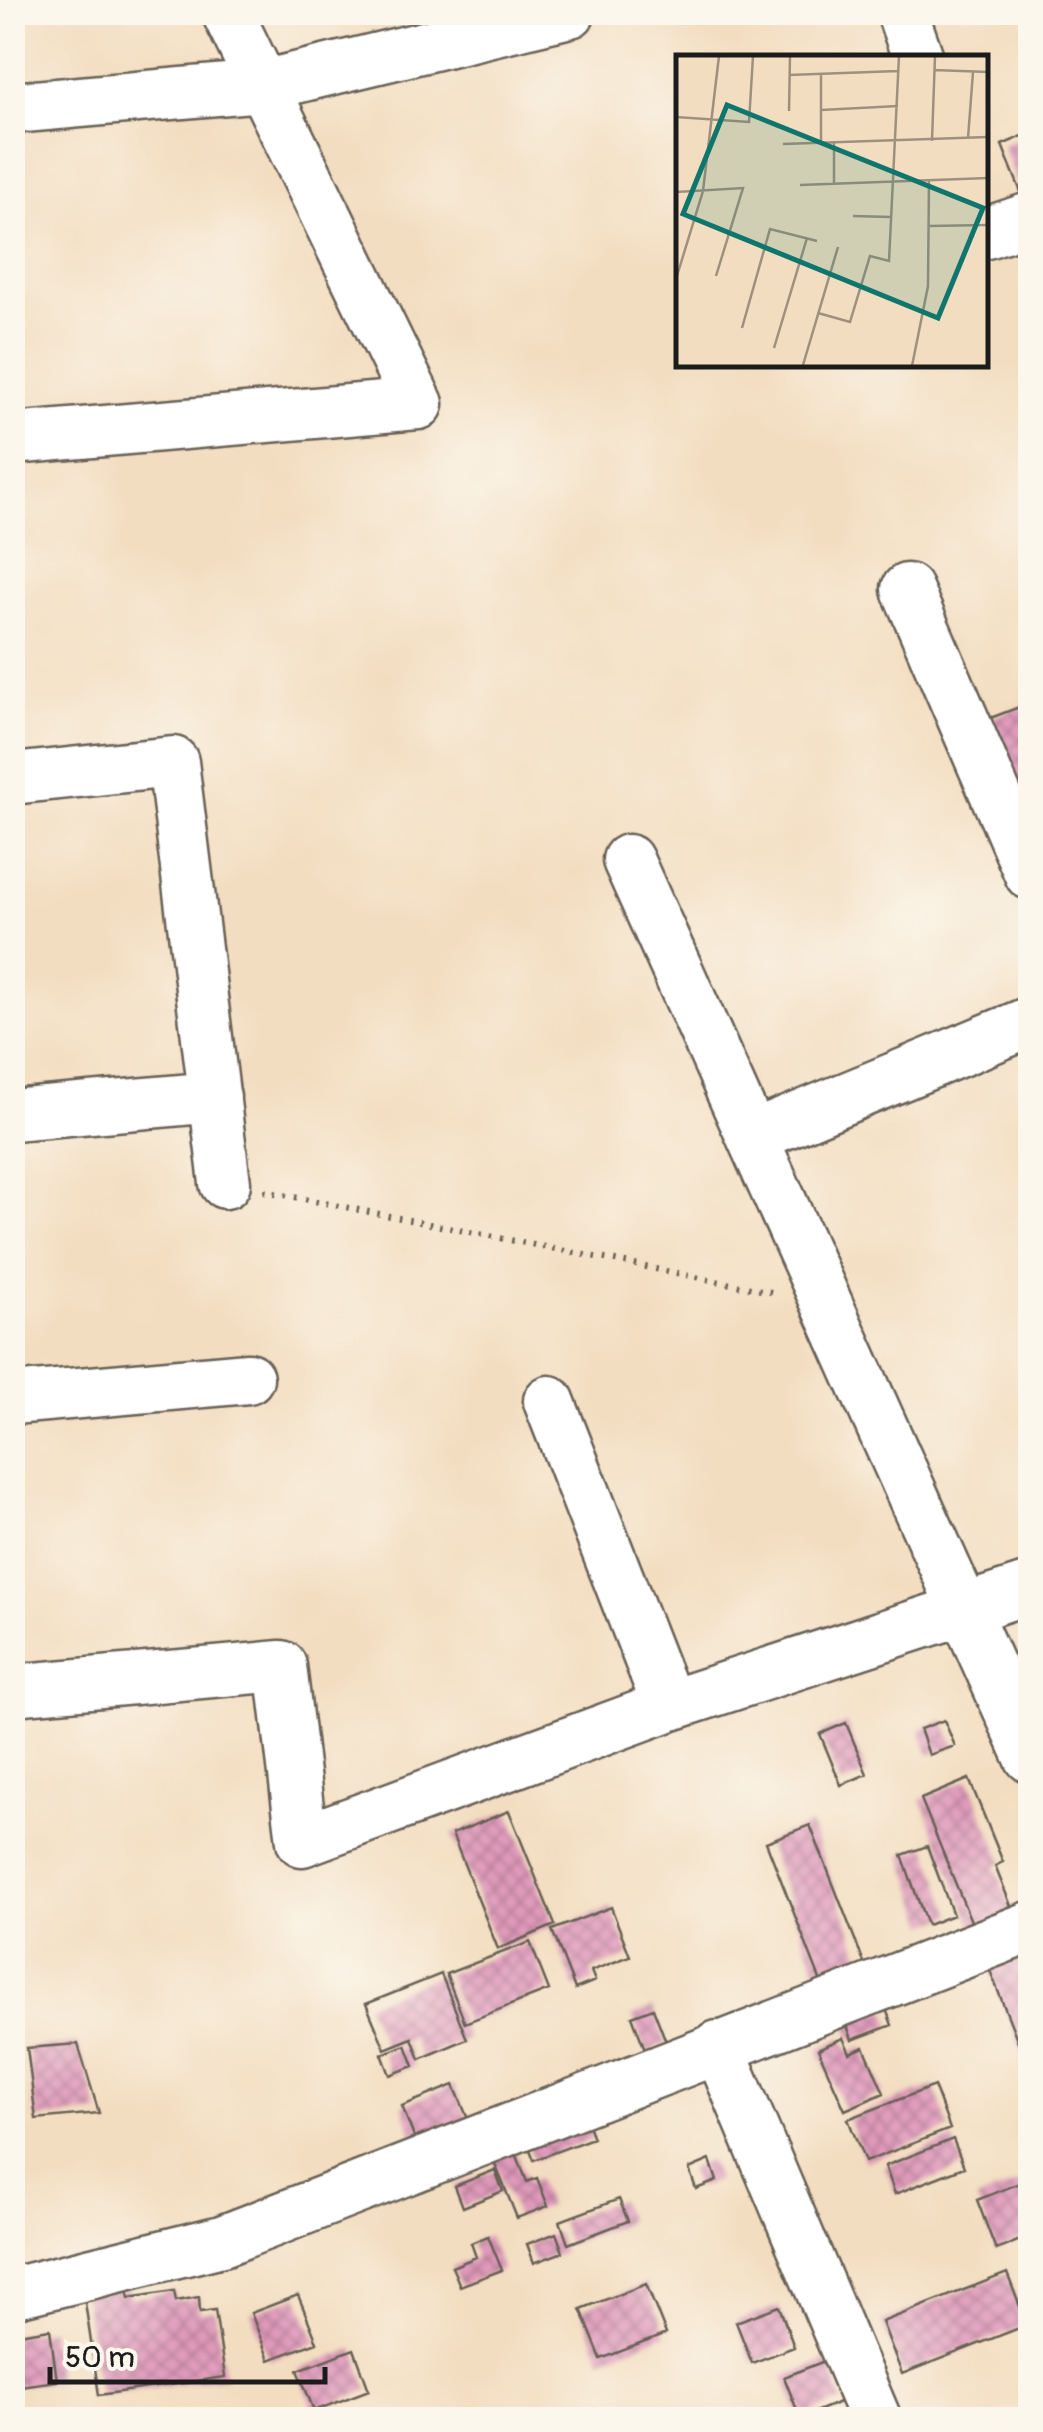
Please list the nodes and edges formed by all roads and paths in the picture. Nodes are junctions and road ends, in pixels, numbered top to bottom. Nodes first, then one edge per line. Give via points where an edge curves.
1 (227, 12) edge
2 (570, 12) edge
3 (902, 12) edge
4 (917, 55) edge
5 (262, 86) junction
6 (12, 108) edge
7 (1030, 218) edge
8 (988, 232) edge
9 (12, 439) edge
10 (907, 589) dead end
11 (12, 779) edge
12 (628, 860) dead end
13 (1030, 874) edge
14 (1030, 1022) edge
15 (215, 1097) junction
16 (12, 1116) edge
17 (752, 1137) junction
18 (225, 1183) joint
19 (826, 1303) junction
20 (248, 1378) dead end
21 (12, 1400) edge
22 (549, 1401) dead end
23 (1030, 1588) edge
24 (964, 1607) junction
25 (12, 1690) edge
26 (668, 1706) junction
27 (1030, 1757) edge
28 (1030, 1928) edge
29 (718, 2046) junction
30 (12, 2293) edge
31 (876, 2420) edge

1 - 5 street
2 - 5 street
3 - 4 street
5 - 6 street
5 - 9 street via 418,404
7 - 8 street
10 - 13 street
11 - 15 street via 173,762
12 - 17 street
14 - 17 street
15 - 16 street
15 - 18 street
17 - 19 street
18 - 19 path
19 - 24 street
20 - 21 street
22 - 26 street
23 - 24 street
24 - 26 street
24 - 27 street
25 - 26 street via 281,1666 302,1841
28 - 29 street
29 - 30 street via 222,2241
29 - 31 street

